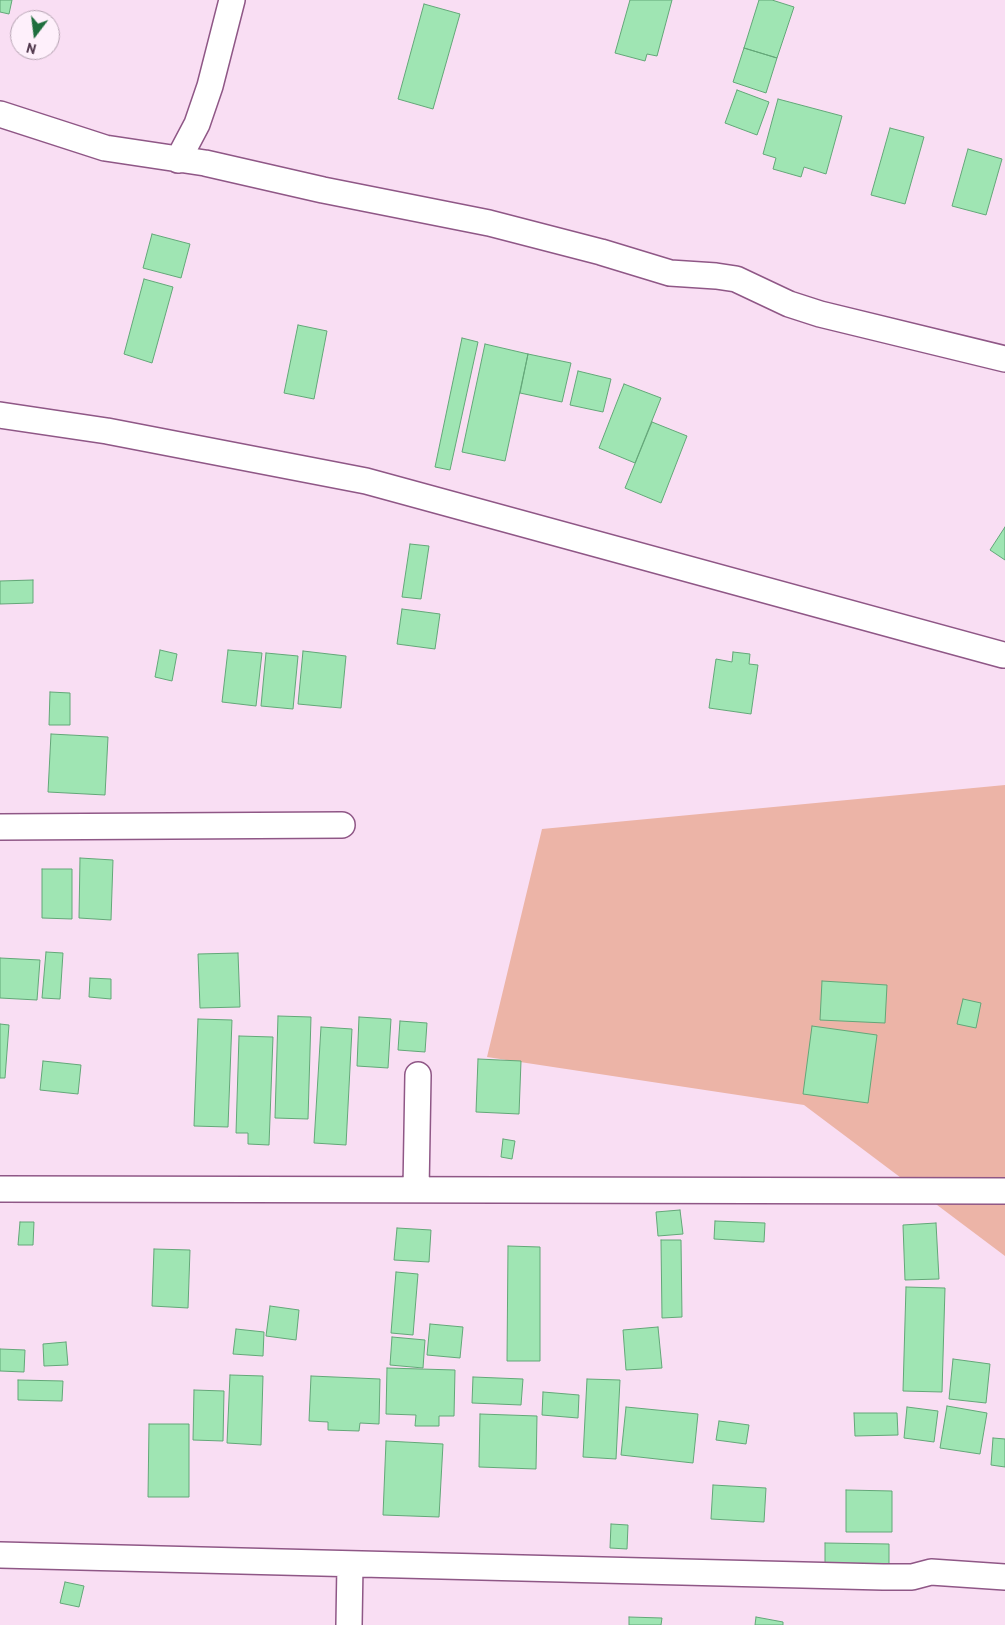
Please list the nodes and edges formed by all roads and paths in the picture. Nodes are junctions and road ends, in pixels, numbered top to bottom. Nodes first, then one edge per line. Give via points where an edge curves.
1 (232, 0) edge
2 (0, 114) edge
3 (178, 160) junction
4 (1005, 359) edge
5 (0, 415) edge
6 (1003, 655) dead end
7 (342, 825) dead end
8 (0, 827) edge
9 (418, 1075) dead end
10 (0, 1189) edge
11 (416, 1190) junction
12 (1005, 1191) edge
13 (0, 1555) edge
14 (350, 1564) junction
15 (1005, 1577) edge
16 (350, 1625) edge

1 - 3 street via 210,86 197,124
2 - 3 street via 105,148
3 - 4 street via 489,223 670,273 736,279 789,304 820,314
5 - 6 street via 107,431 366,481
7 - 8 street
9 - 11 street
10 - 11 street
11 - 12 street
13 - 14 street
14 - 15 street via 882,1577 912,1577 931,1572
14 - 16 street

